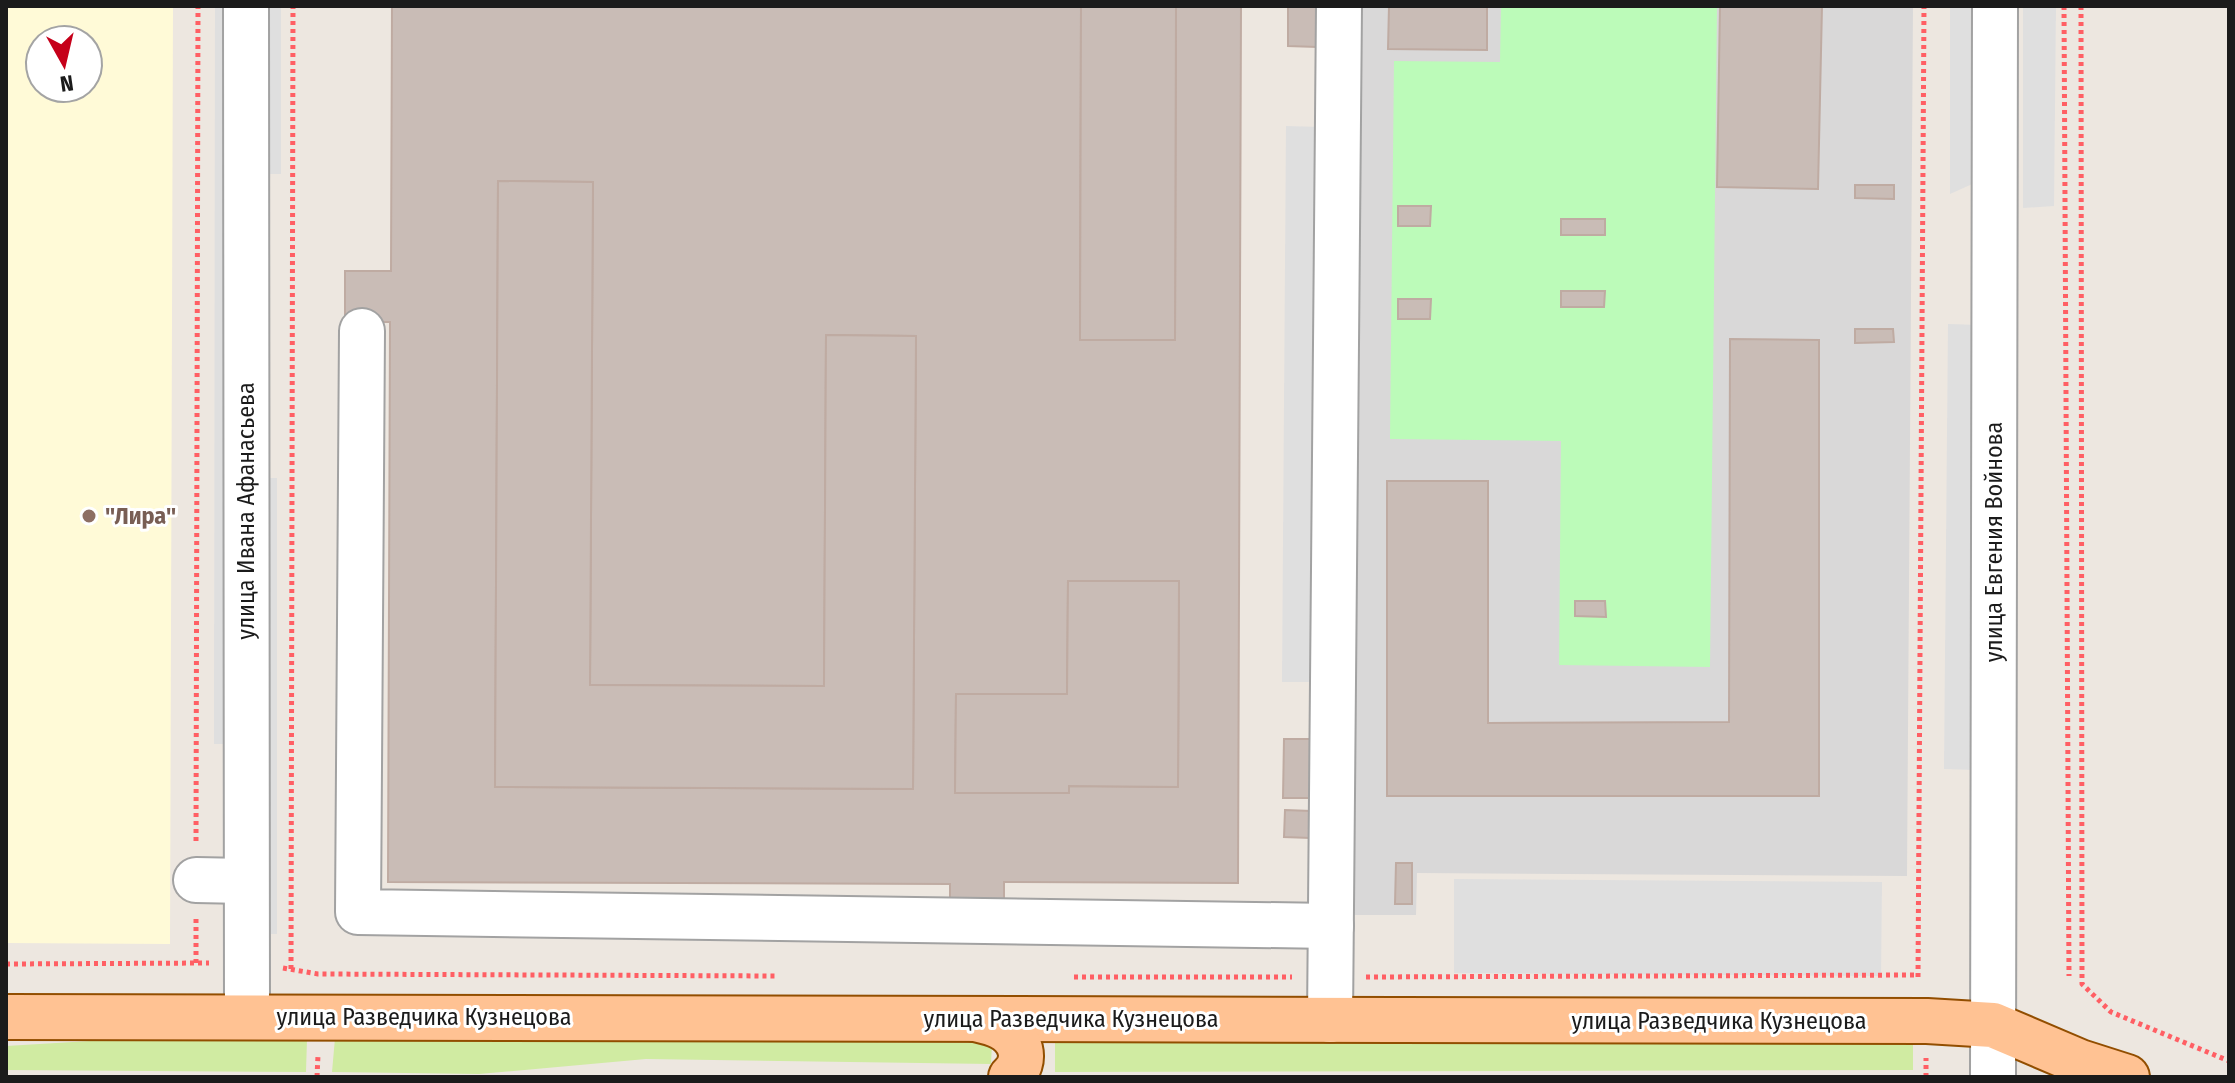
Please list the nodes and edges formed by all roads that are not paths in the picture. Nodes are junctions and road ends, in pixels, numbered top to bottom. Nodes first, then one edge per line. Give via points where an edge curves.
1 (246, 6) edge
2 (1339, 6) edge
3 (1995, 6) edge
4 (362, 331) dead end
5 (196, 880) road end
6 (245, 881) junction
7 (1331, 926) junction
8 (1330, 998) junction
9 (247, 1016) junction
10 (6, 1017) edge
11 (973, 1018) junction
12 (1993, 1025) junction
13 (1011, 1077) edge
14 (1993, 1077) edge
15 (2127, 1077) edge

1 - 6 street, улица Ивана Афанасьева
2 - 7 street
3 - 12 street, улица Евгения Войнова
4 - 7 street via 358,912
5 - 6 street
6 - 9 street, улица Ивана Афанасьева
7 - 8 street
8 - 11 main road, улица Разведчика Кузнецова
8 - 12 main road, улица Разведчика Кузнецова
9 - 10 main road, улица Разведчика Кузнецова
9 - 11 main road, улица Разведчика Кузнецова
11 - 13 main road via 1001,1027 1016,1039 1022,1056
12 - 14 street, улица Евгения Войнова
12 - 15 main road, улица Разведчика Кузнецова

